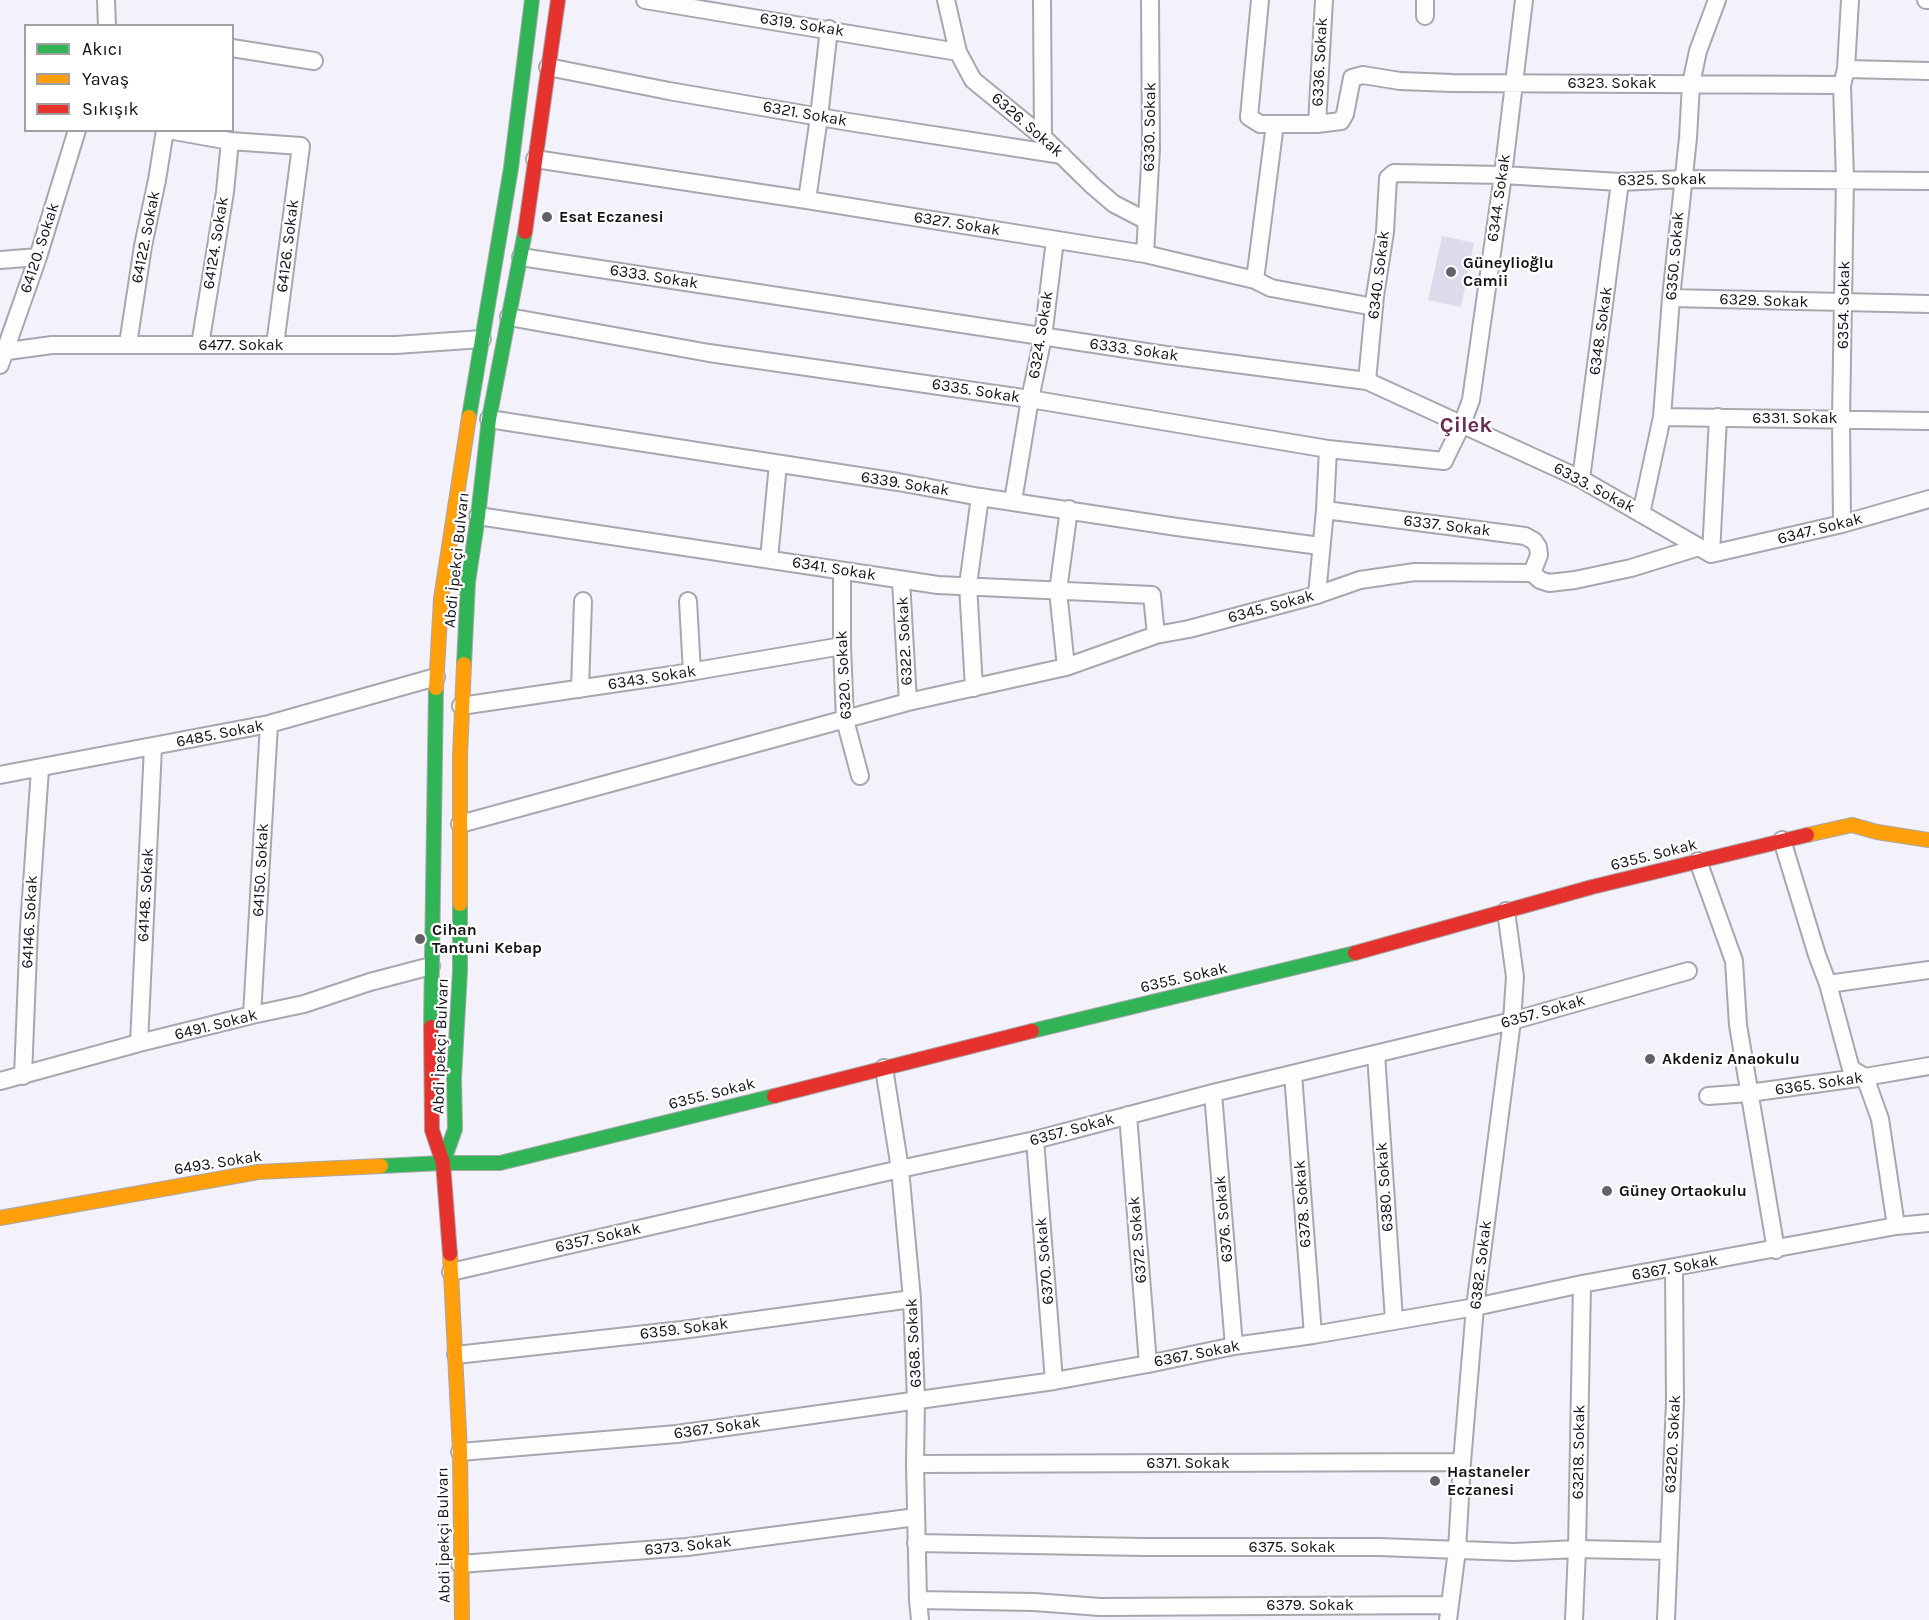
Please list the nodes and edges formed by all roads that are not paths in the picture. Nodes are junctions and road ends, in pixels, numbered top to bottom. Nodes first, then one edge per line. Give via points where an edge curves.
1 (106, 0) edge
2 (532, 0) edge
3 (558, 0) edge
4 (645, 0) edge
5 (946, 0) edge
6 (1042, 0) edge
7 (1150, 0) edge
8 (1260, 0) edge
9 (1324, 0) edge
10 (1524, 0) edge
11 (1717, 0) edge
12 (1850, 0) edge
13 (107, 24) edge
14 (829, 29) junction
15 (234, 48) edge
16 (958, 51) junction
17 (314, 61) dead end
18 (548, 67) junction
19 (1929, 71) edge
20 (1844, 77) junction
21 (1514, 83) junction
22 (1690, 84) junction
23 (819, 117) junction
24 (1275, 124) junction
25 (1317, 124) junction
26 (76, 132) edge
27 (167, 132) edge
28 (178, 132) edge
29 (1043, 137) junction
30 (230, 141) junction
31 (1062, 154) junction
32 (535, 159) junction
33 (1394, 173) joint
34 (1503, 175) junction
35 (1683, 179) junction
36 (1845, 179) junction
37 (1929, 181) edge
38 (1620, 182) junction
39 (807, 200) junction
40 (1147, 221) junction
41 (1055, 240) junction
42 (1145, 254) junction
43 (38, 257) junction
44 (521, 257) junction
45 (0, 260) edge
46 (1255, 280) junction
47 (1671, 298) junction
48 (1844, 303) junction
49 (1929, 304) edge
50 (1374, 307) junction
51 (509, 317) junction
52 (1042, 337) junction
53 (482, 339) junction
54 (128, 344) junction
55 (200, 345) junction
56 (275, 345) junction
57 (2, 355) edge
58 (1367, 381) junction
59 (1030, 399) junction
60 (1662, 417) junction
61 (1718, 417) junction
62 (1841, 418) junction
63 (489, 419) junction
64 (1929, 421) edge
65 (1462, 424) junction
66 (1328, 449) junction
67 (1444, 461) joint
68 (778, 464) junction
69 (1581, 479) junction
70 (981, 497) junction
71 (1929, 500) edge
72 (1013, 501) junction
73 (1069, 509) junction
74 (1325, 510) junction
75 (1641, 514) junction
76 (478, 516) junction
77 (1842, 524) junction
78 (1320, 546) junction
79 (1705, 551) junction
80 (769, 559) junction
81 (842, 571) junction
82 (1532, 573) junction
83 (902, 580) junction
84 (968, 585) junction
85 (1058, 591) junction
86 (1317, 595) junction
87 (688, 600) dead end
88 (583, 601) dead end
89 (1156, 635) junction
90 (842, 646) junction
91 (1065, 667) junction
92 (692, 672) junction
93 (436, 677) junction
94 (580, 688) junction
95 (974, 688) junction
96 (908, 702) junction
97 (461, 706) junction
98 (845, 720) junction
99 (269, 724) junction
100 (153, 747) junction
101 (40, 769) junction
102 (0, 775) edge
103 (860, 776) dead end
104 (460, 824) junction
105 (1782, 840) junction
106 (1929, 840) edge
107 (1698, 861) junction
108 (1506, 911) junction
109 (430, 966) junction
110 (1929, 970) edge
111 (1688, 971) dead end
112 (1828, 984) junction
113 (252, 1015) junction
114 (1512, 1021) junction
115 (139, 1043) junction
116 (1376, 1054) junction
117 (1929, 1066) edge
118 (884, 1068) junction
119 (1293, 1074) junction
120 (23, 1076) junction
121 (1865, 1077) junction
122 (0, 1081) edge
123 (1213, 1093) junction
124 (1749, 1093) junction
125 (1708, 1096) dead end
126 (1128, 1115) junction
127 (1035, 1140) junction
128 (443, 1163) junction
129 (900, 1169) junction
130 (0, 1218) edge
131 (1929, 1222) edge
132 (1896, 1226) junction
133 (1776, 1250) junction
134 (1674, 1268) junction
135 (451, 1272) junction
136 (1582, 1284) junction
137 (912, 1299) junction
138 (1475, 1307) junction
139 (1394, 1320) junction
140 (1313, 1335) junction
141 (1234, 1346) junction
142 (456, 1355) junction
143 (1148, 1364) junction
144 (1054, 1381) junction
145 (916, 1400) junction
146 (460, 1452) junction
147 (1462, 1462) junction
148 (915, 1464) junction
149 (916, 1517) junction
150 (916, 1543) junction
151 (1577, 1549) junction
152 (1457, 1550) junction
153 (1668, 1551) junction
154 (460, 1564) junction
155 (918, 1600) junction
156 (1449, 1612) edge
157 (1144, 1613) edge
158 (462, 1620) edge
159 (920, 1620) edge
160 (1574, 1620) edge
161 (1666, 1620) edge

1 - 13 street
2 - 53 street, Abdi İpekçi Bulvarı via 511,168
3 - 18 street, Abdi İpekçi Bulvarı
4 - 14 street, 6319. Sokak
5 - 16 street, 6326. Sokak
6 - 29 street
7 - 40 street, 6330. Sokak
8 - 24 street via 1249,117 1260,124
9 - 25 street, 6336. Sokak
10 - 21 street, 6344. Sokak
11 - 22 street, 6350. Sokak
12 - 20 street, 6354. Sokak
14 - 16 street, 6319. Sokak
14 - 23 street
15 - 17 street
16 - 29 street, 6326. Sokak via 973,80
18 - 23 street, 6321. Sokak
18 - 32 street, Abdi İpekçi Bulvarı
19 - 20 street, 6323. Sokak
20 - 22 street, 6323. Sokak
20 - 36 street, 6354. Sokak
21 - 22 street, 6323. Sokak
21 - 25 street, 6323. Sokak via 1400,81 1363,75 1352,78 1341,121
21 - 34 street, 6344. Sokak
22 - 35 street, 6350. Sokak
23 - 31 street, 6321. Sokak
23 - 39 street
24 - 25 street
24 - 46 street
26 - 43 street, 64120. Sokak
27 - 54 street, 64122. Sokak
28 - 30 street
29 - 31 street, 6326. Sokak
30 - 55 street, 64124. Sokak
30 - 56 street, 64126. Sokak via 301,146
31 - 40 street, 6326. Sokak via 1114,204
32 - 39 street, 6327. Sokak
32 - 44 street, Abdi İpekçi Bulvarı
33 - 34 street, 6325. Sokak
33 - 50 street, 6340. Sokak via 1388,178
34 - 38 street, 6325. Sokak
34 - 65 street, 6344. Sokak via 1471,400
35 - 36 street, 6325. Sokak
35 - 38 street, 6325. Sokak
35 - 47 street, 6350. Sokak
36 - 37 street, 6325. Sokak
36 - 48 street, 6354. Sokak
38 - 69 street, 6348. Sokak
39 - 41 street, 6327. Sokak
40 - 42 street, 6330. Sokak
41 - 42 street, 6327. Sokak
41 - 52 street, 6324. Sokak
42 - 46 street, 6327. Sokak
43 - 45 street
43 - 57 street, 64120. Sokak
44 - 51 street, Abdi İpekçi Bulvarı
44 - 52 street, 6333. Sokak
46 - 50 street, 6327. Sokak via 1271,288
47 - 48 street, 6329. Sokak
47 - 60 street, 6350. Sokak
48 - 49 street, 6329. Sokak
48 - 62 street, 6354. Sokak
50 - 58 street, 6340. Sokak
51 - 59 street, 6335. Sokak via 710,353
51 - 63 street, Abdi İpekçi Bulvarı
52 - 58 street, 6333. Sokak
52 - 59 street, 6324. Sokak
53 - 56 street, 6477. Sokak via 396,345
53 - 93 street, Abdi İpekçi Bulvarı via 441,599
54 - 55 street, 6477. Sokak
54 - 57 street, 6477. Sokak via 52,345
55 - 56 street, 6477. Sokak
58 - 65 street, 6333. Sokak
59 - 66 street, 6335. Sokak
59 - 72 street, 6324. Sokak
60 - 61 street, 6331. Sokak
60 - 75 street, 6350. Sokak
61 - 62 street, 6331. Sokak
61 - 79 street
62 - 64 street, 6331. Sokak
62 - 77 street, 6354. Sokak
63 - 68 street, 6339. Sokak
63 - 76 street, Abdi İpekçi Bulvarı
65 - 67 street, 6344. Sokak
65 - 69 street, 6333. Sokak
66 - 67 street, 6335. Sokak
66 - 74 street
68 - 70 street, 6339. Sokak
68 - 80 street
69 - 75 street, 6333. Sokak
70 - 72 street, 6339. Sokak
70 - 84 street
71 - 77 street, 6347. Sokak
72 - 73 street, 6339. Sokak
73 - 78 street, 6339. Sokak
73 - 85 street
74 - 78 street
74 - 82 street, 6337. Sokak via 1525,536 1538,547
75 - 79 street, 6333. Sokak
76 - 80 street, 6341. Sokak
76 - 97 street, Abdi İpekçi Bulvarı via 468,582
77 - 79 street, 6347. Sokak
78 - 86 street
79 - 82 street, 6345. Sokak via 1575,580 1549,583
80 - 81 street, 6341. Sokak
81 - 83 street, 6341. Sokak
81 - 90 street, 6320. Sokak
82 - 86 street, 6345. Sokak via 1415,572 1360,580
83 - 84 street, 6341. Sokak
83 - 96 street, 6322. Sokak
84 - 85 street, 6341. Sokak
84 - 95 street
85 - 89 street, 6341. Sokak via 1152,596
85 - 91 street
86 - 89 street, 6345. Sokak
87 - 92 street
88 - 94 street
89 - 91 street, 6345. Sokak
90 - 92 street, 6343. Sokak
90 - 98 street, 6320. Sokak
91 - 95 street, 6345. Sokak
92 - 94 street, 6343. Sokak
93 - 99 street, 6485. Sokak
93 - 109 street, Abdi İpekçi Bulvarı
94 - 97 street, 6343. Sokak
95 - 96 street, 6345. Sokak
96 - 98 street, 6345. Sokak
97 - 104 street, Abdi İpekçi Bulvarı
98 - 103 street, 6320. Sokak
98 - 104 street, 6345. Sokak
99 - 100 street, 6485. Sokak
99 - 113 street, 64150. Sokak
100 - 101 street, 6485. Sokak
100 - 115 street, 64148. Sokak
101 - 102 street, 6485. Sokak
101 - 120 street, 64146. Sokak
104 - 128 street, Abdi İpekçi Bulvarı via 455,1130
105 - 106 street, 6355. Sokak via 1852,825
105 - 107 street, 6355. Sokak
105 - 112 street
107 - 108 street, 6355. Sokak
107 - 124 street via 1734,961 1738,1025
108 - 114 street, 6382. Sokak via 1515,977
108 - 118 street, 6355. Sokak via 1350,956
109 - 113 street, 6491. Sokak via 304,1004
109 - 128 street, Abdi İpekçi Bulvarı via 432,1130
110 - 112 street
111 - 114 street, 6357. Sokak
112 - 121 street via 1851,1069
113 - 115 street, 6491. Sokak
114 - 116 street, 6357. Sokak
114 - 138 street, 6382. Sokak
115 - 120 street, 6491. Sokak
116 - 119 street, 6357. Sokak
116 - 139 street, 6380. Sokak
117 - 121 street, 6365. Sokak
118 - 128 street, 6355. Sokak via 500,1162
118 - 129 street, 6368. Sokak
119 - 123 street, 6357. Sokak
119 - 140 street, 6378. Sokak
120 - 122 street, 6491. Sokak
121 - 124 street, 6365. Sokak
121 - 132 street via 1880,1119
123 - 126 street, 6357. Sokak
123 - 141 street, 6376. Sokak
124 - 125 street, 6365. Sokak
124 - 133 street
126 - 127 street, 6357. Sokak
126 - 143 street, 6372. Sokak
127 - 129 street, 6357. Sokak
127 - 144 street, 6370. Sokak
128 - 130 street, 6493. Sokak via 258,1172
128 - 135 street, Abdi İpekçi Bulvarı
129 - 135 street, 6357. Sokak
129 - 137 street, 6368. Sokak
131 - 132 street, 6367. Sokak
132 - 133 street, 6367. Sokak
133 - 134 street, 6367. Sokak
134 - 136 street, 6367. Sokak
134 - 153 street, 63220. Sokak via 1675,1402
135 - 142 street, Abdi İpekçi Bulvarı
136 - 138 street, 6367. Sokak
136 - 151 street, 63218. Sokak
137 - 142 street, 6359. Sokak
137 - 145 street, 6368. Sokak
138 - 139 street, 6367. Sokak
138 - 147 street, 6382. Sokak
139 - 140 street, 6367. Sokak
140 - 141 street, 6367. Sokak
141 - 143 street, 6367. Sokak
142 - 146 street, Abdi İpekçi Bulvarı
143 - 144 street, 6367. Sokak
144 - 145 street, 6367. Sokak
145 - 146 street, 6367. Sokak via 677,1434
145 - 148 street, 6368. Sokak
146 - 154 street, Abdi İpekçi Bulvarı
147 - 148 street, 6371. Sokak
147 - 152 street, 6382. Sokak
148 - 149 street, 6368. Sokak
149 - 150 street, 6368. Sokak
149 - 154 street, 6373. Sokak via 687,1547
150 - 152 street, 6375. Sokak
150 - 155 street, 6368. Sokak
151 - 152 street, 6375. Sokak
151 - 153 street, 6375. Sokak
151 - 160 street, 63218. Sokak
152 - 156 street, 6382. Sokak
153 - 161 street, 63220. Sokak
154 - 158 street, Abdi İpekçi Bulvarı
155 - 157 street, 6379. Sokak via 1034,1602
155 - 159 street, 6368. Sokak
156 - 157 street, 6379. Sokak

